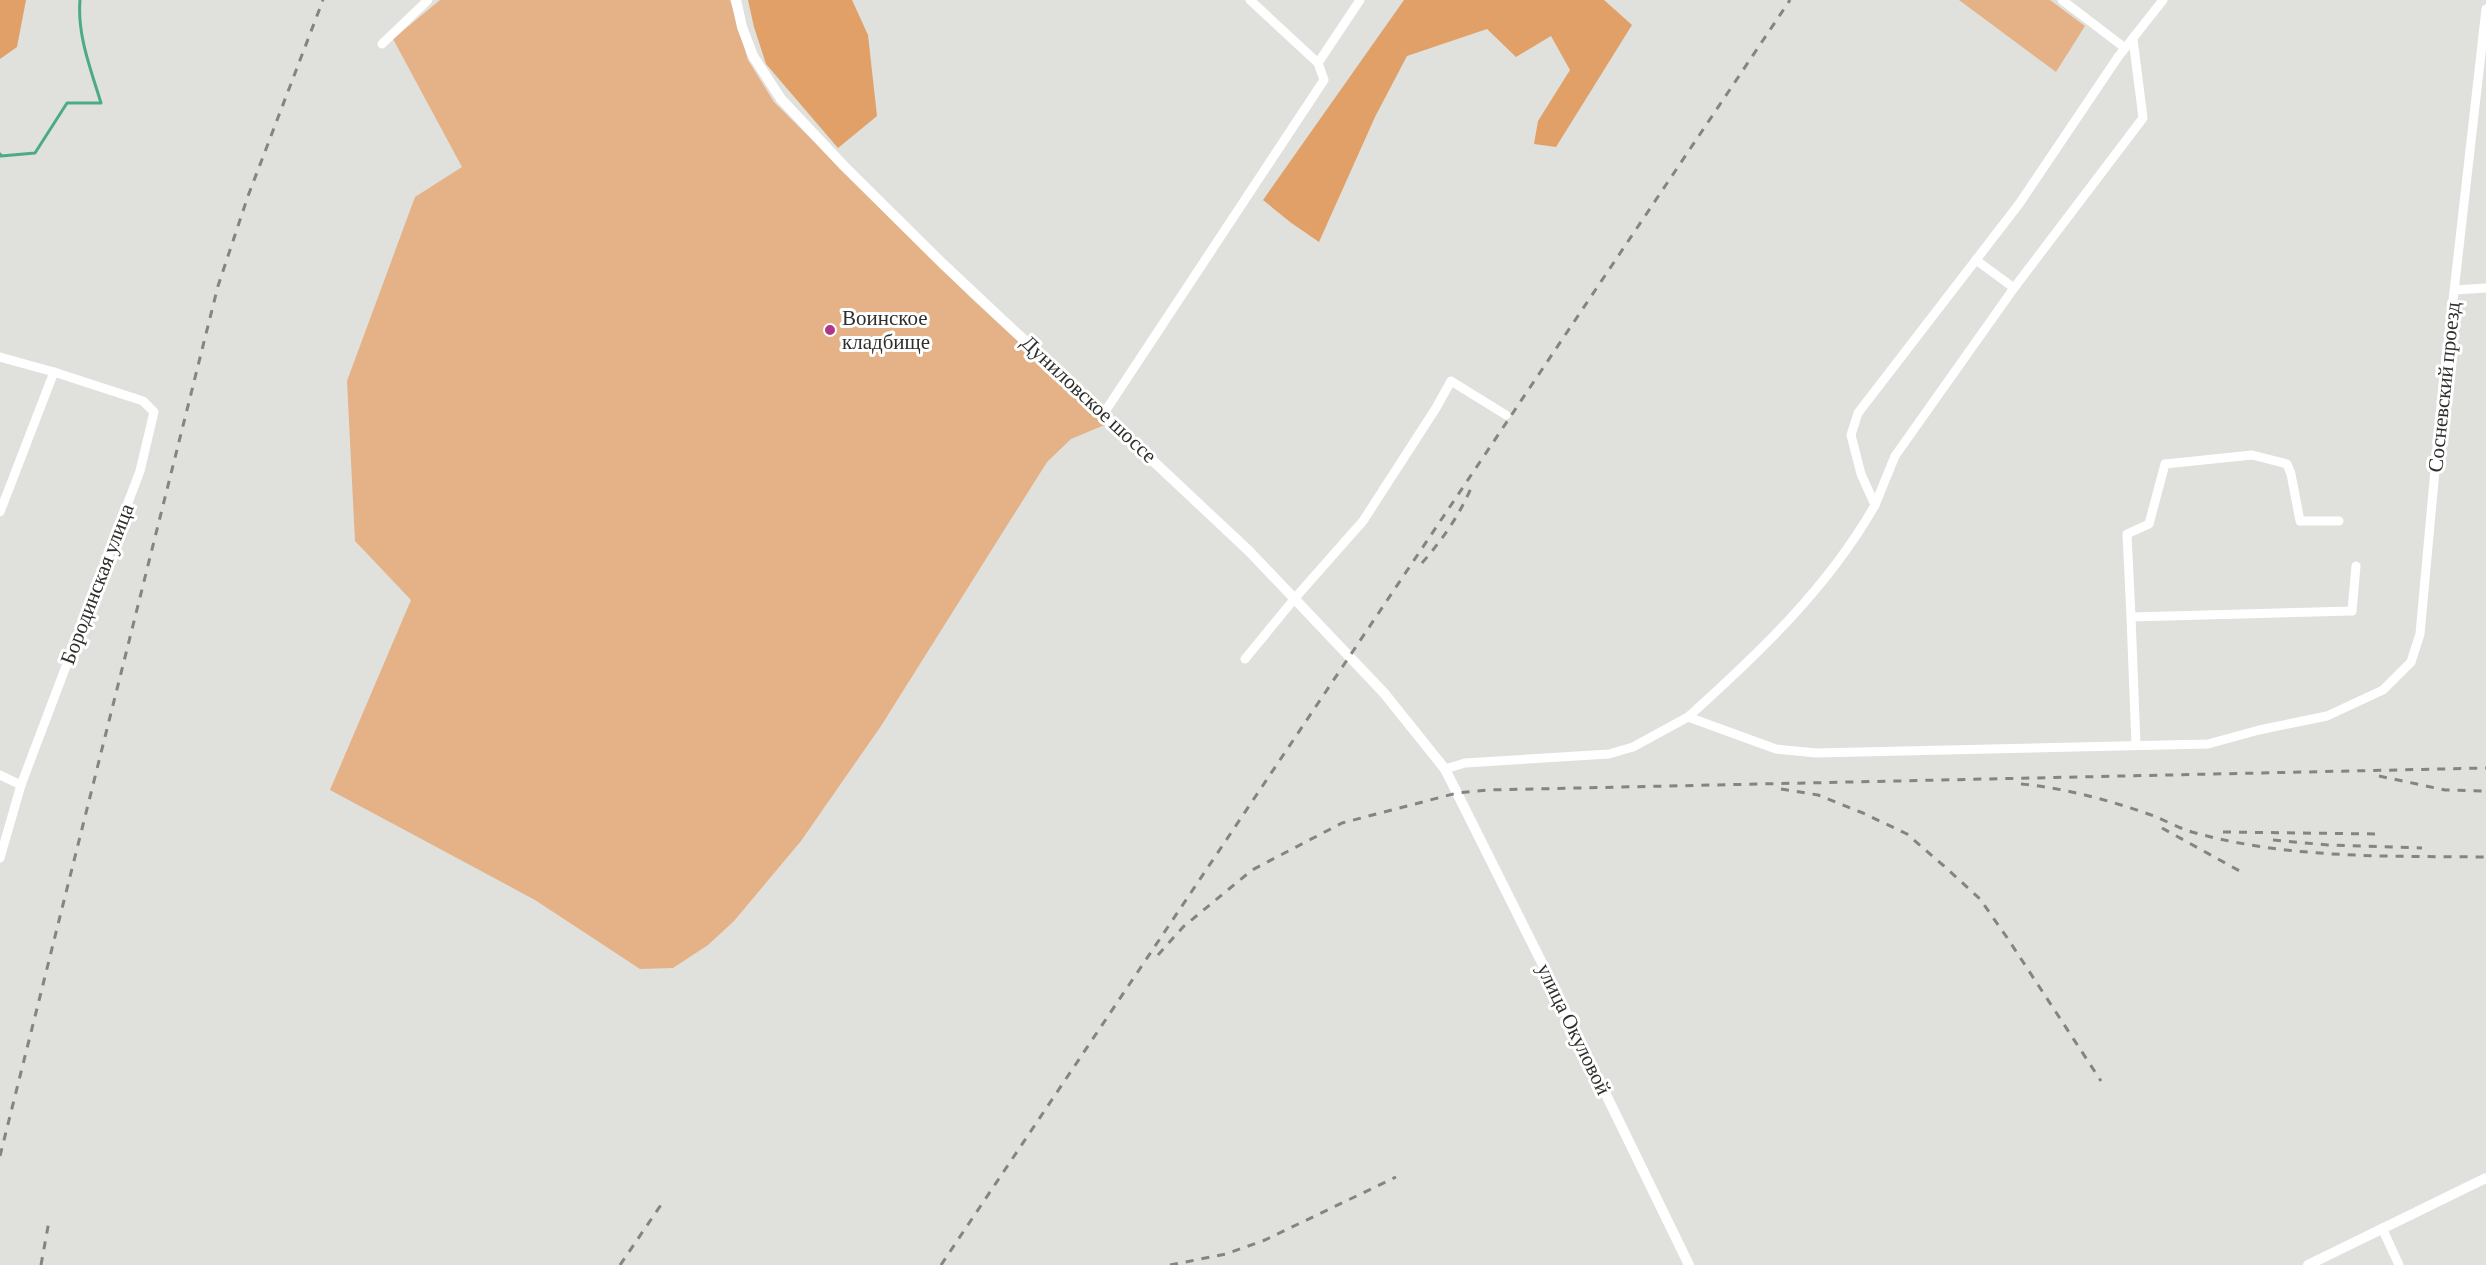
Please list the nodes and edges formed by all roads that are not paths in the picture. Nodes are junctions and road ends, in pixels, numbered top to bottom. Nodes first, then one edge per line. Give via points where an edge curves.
1 (428, 0) edge
2 (736, 0) edge
3 (1250, 0) edge
4 (1360, 0) edge
5 (2062, 0) edge
6 (2163, 0) edge
7 (2486, 9) edge
8 (2485, 25) edge
9 (2133, 39) junction
10 (382, 44) dead end
11 (2125, 48) junction
12 (1318, 63) junction
13 (1976, 260) junction
14 (2014, 288) junction
15 (2486, 288) edge
16 (2455, 290) junction
17 (0, 357) edge
18 (54, 372) junction
19 (1104, 413) junction
20 (1506, 415) dead end
21 (1875, 506) junction
22 (0, 512) edge
23 (2339, 521) dead end
24 (2356, 566) dead end
25 (1295, 598) junction
26 (2132, 617) junction
27 (1245, 659) dead end
28 (1688, 717) junction
29 (2136, 745) junction
30 (1444, 769) junction
31 (0, 775) edge
32 (21, 785) junction
33 (1457, 793) joint
34 (0, 858) edge
35 (2486, 1178) edge
36 (2382, 1228) junction
37 (1689, 1265) edge
38 (2308, 1265) edge
39 (2399, 1265) edge

1 - 10 street
2 - 19 street, Дуниловское шоссе via 753,56 781,99 943,264
3 - 12 street
4 - 12 street
5 - 11 street
6 - 9 street
7 - 8 street, Сосневский проезд
8 - 16 street, Сосневский проезд
9 - 11 street
9 - 14 street via 2143,118
11 - 13 street
12 - 19 street via 1324,80
13 - 14 street
13 - 21 street via 1858,413 1851,435 1861,474
14 - 21 street via 1895,456
15 - 16 street
16 - 29 street, Сосневский проезд via 2420,634 2411,662 2383,690 2326,716 2208,744
17 - 18 street
18 - 22 street
18 - 32 street, Бородинская улица via 143,401 154,412 140,471
19 - 25 street, Дуниловское шоссе
20 - 25 street via 1451,381 1363,521
21 - 28 street via 1854,542 1807,599 1758,654
23 - 26 street via 2300,520 2287,464 2252,455 2165,464 2149,524 2127,534
24 - 26 street via 2352,611
25 - 27 street
25 - 30 street, Дуниловское шоссе via 1384,693
26 - 29 street
28 - 29 street, Сосневский проезд via 1776,749 1816,753
28 - 30 street via 1633,747 1609,754 1465,763
30 - 33 street, Дуниловское шоссе
31 - 32 street
32 - 34 street, Бородинская улица
33 - 37 street, улица Окуловой
35 - 36 street
36 - 38 street
36 - 39 street

